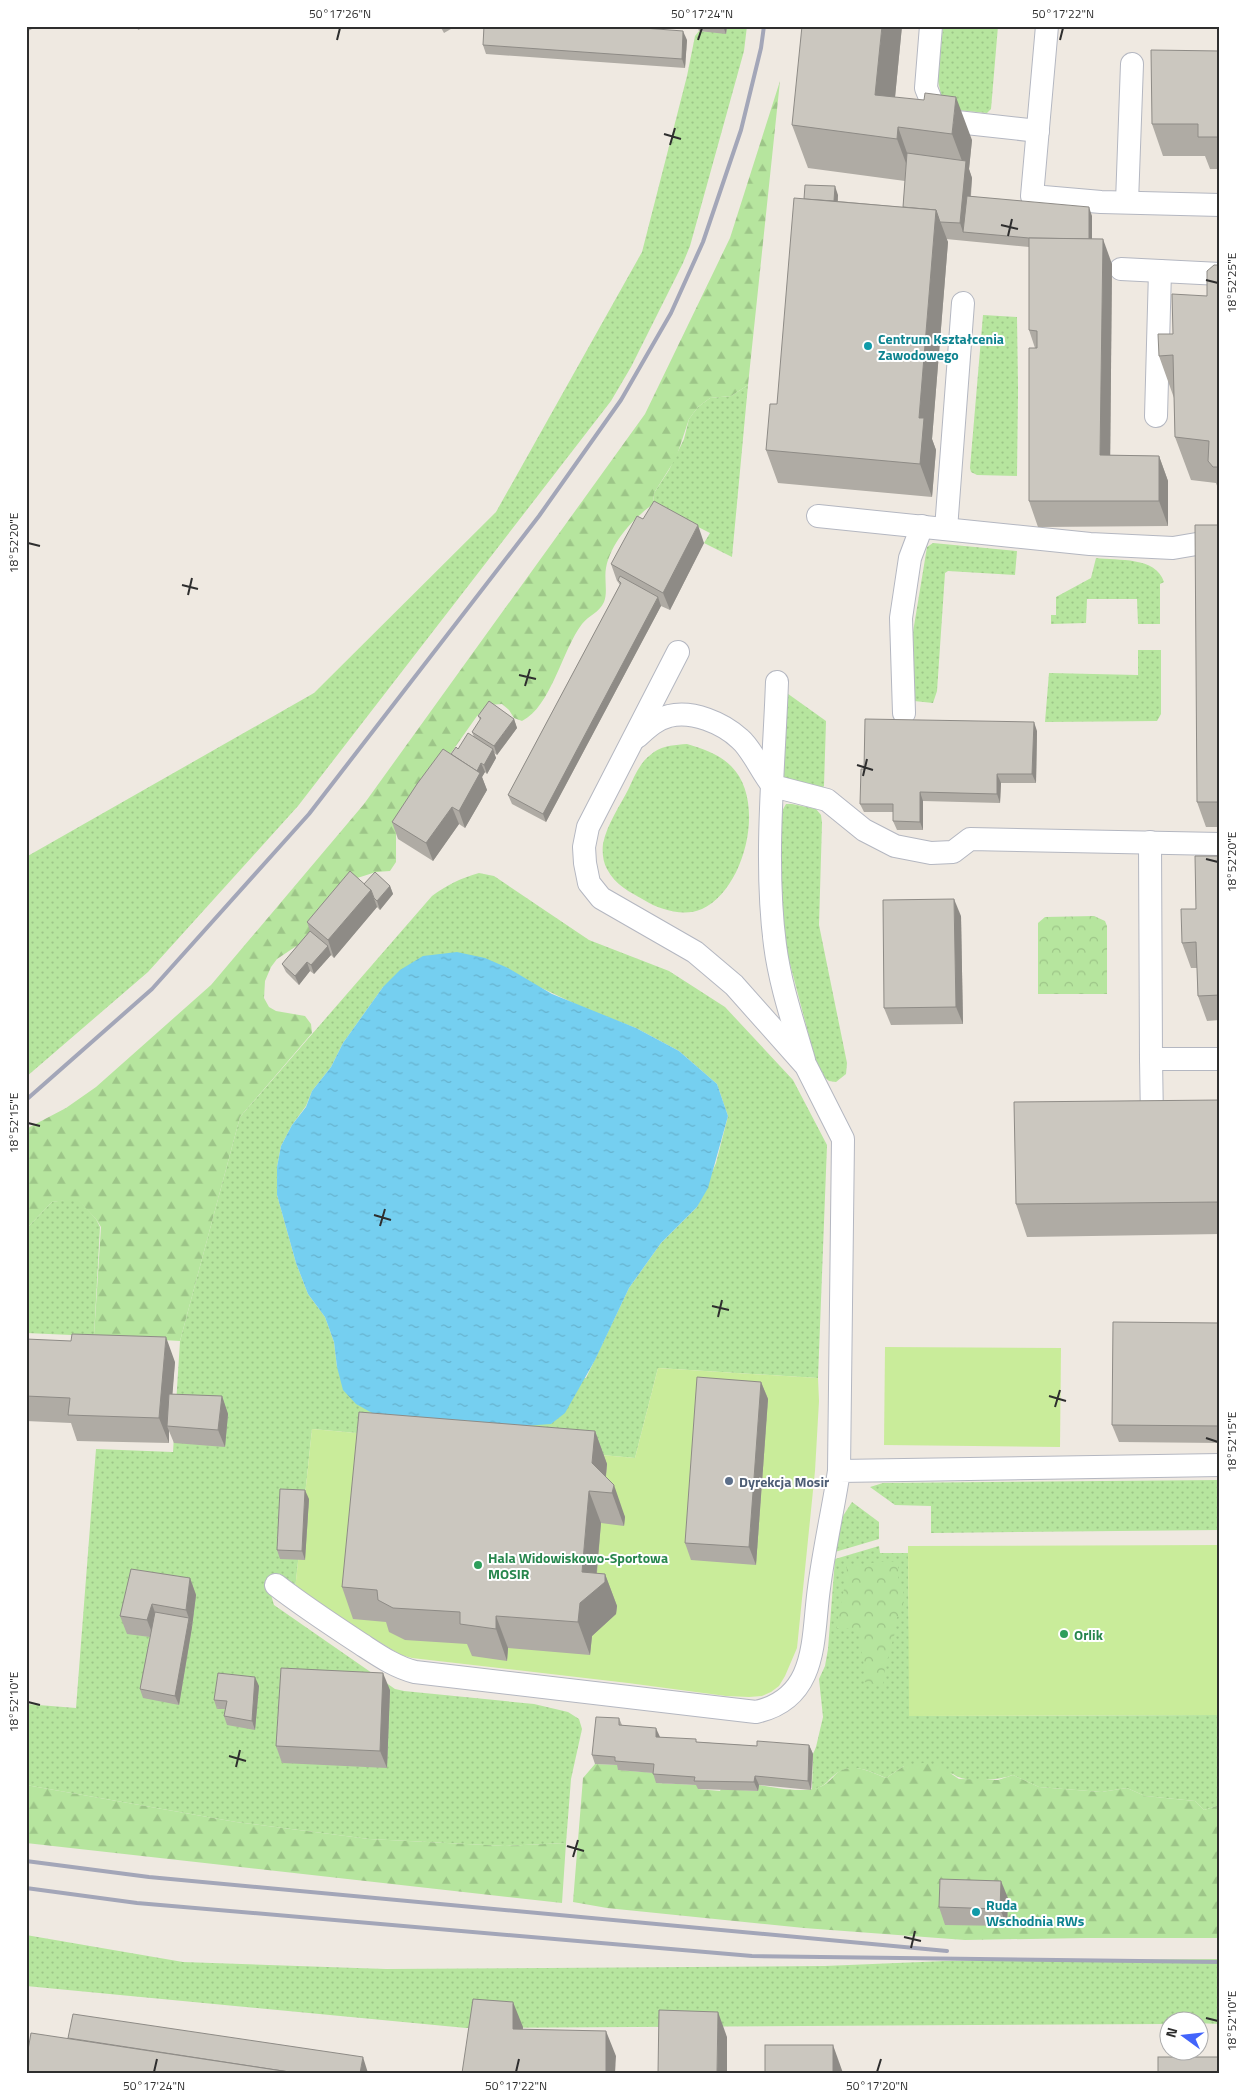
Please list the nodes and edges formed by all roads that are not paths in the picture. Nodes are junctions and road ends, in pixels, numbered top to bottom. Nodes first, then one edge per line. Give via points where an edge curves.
1 (930, 26) edge
2 (1047, 26) edge
3 (1132, 64) dead end
4 (1038, 131) junction
5 (1127, 202) junction
6 (1220, 205) edge
7 (1121, 269) dead end
8 (1160, 271) junction
9 (1220, 274) edge
10 (963, 304) dead end
11 (1156, 416) dead end
12 (818, 516) dead end
13 (922, 526) junction
14 (946, 529) junction
15 (1220, 540) edge
16 (678, 652) dead end
17 (777, 682) dead end
18 (904, 713) dead end
19 (631, 743) junction
20 (773, 786) junction
21 (1150, 842) junction
22 (1220, 844) edge
23 (1151, 1059) junction
24 (1220, 1059) edge
25 (806, 1066) junction
26 (1152, 1121) edge
27 (1220, 1465) edge
28 (839, 1471) junction
29 (276, 1585) dead end

1 - 4 lane via 926,88 935,110 957,122
2 - 4 lane
3 - 5 lane
4 - 5 lane via 1032,196
5 - 6 lane
7 - 8 lane
8 - 9 lane
8 - 11 lane
10 - 14 lane
12 - 13 lane
13 - 14 lane
13 - 18 lane via 910,558 901,618
14 - 15 lane via 1090,544 1173,548
16 - 19 lane
17 - 20 lane
19 - 20 lane via 652,724 670,716 706,719 741,739
19 - 25 lane via 588,827 584,847 589,883 601,898 696,952 734,985
20 - 21 lane via 826,800 864,830 895,846 931,853 954,852 970,839
20 - 25 lane via 770,878 775,945 784,992
21 - 22 lane
21 - 23 lane
23 - 24 lane
23 - 26 lane
25 - 28 lane via 843,1139
27 - 28 lane
28 - 29 lane via 818,1588 813,1650 798,1686 771,1709 756,1712 402,1669 304,1607

